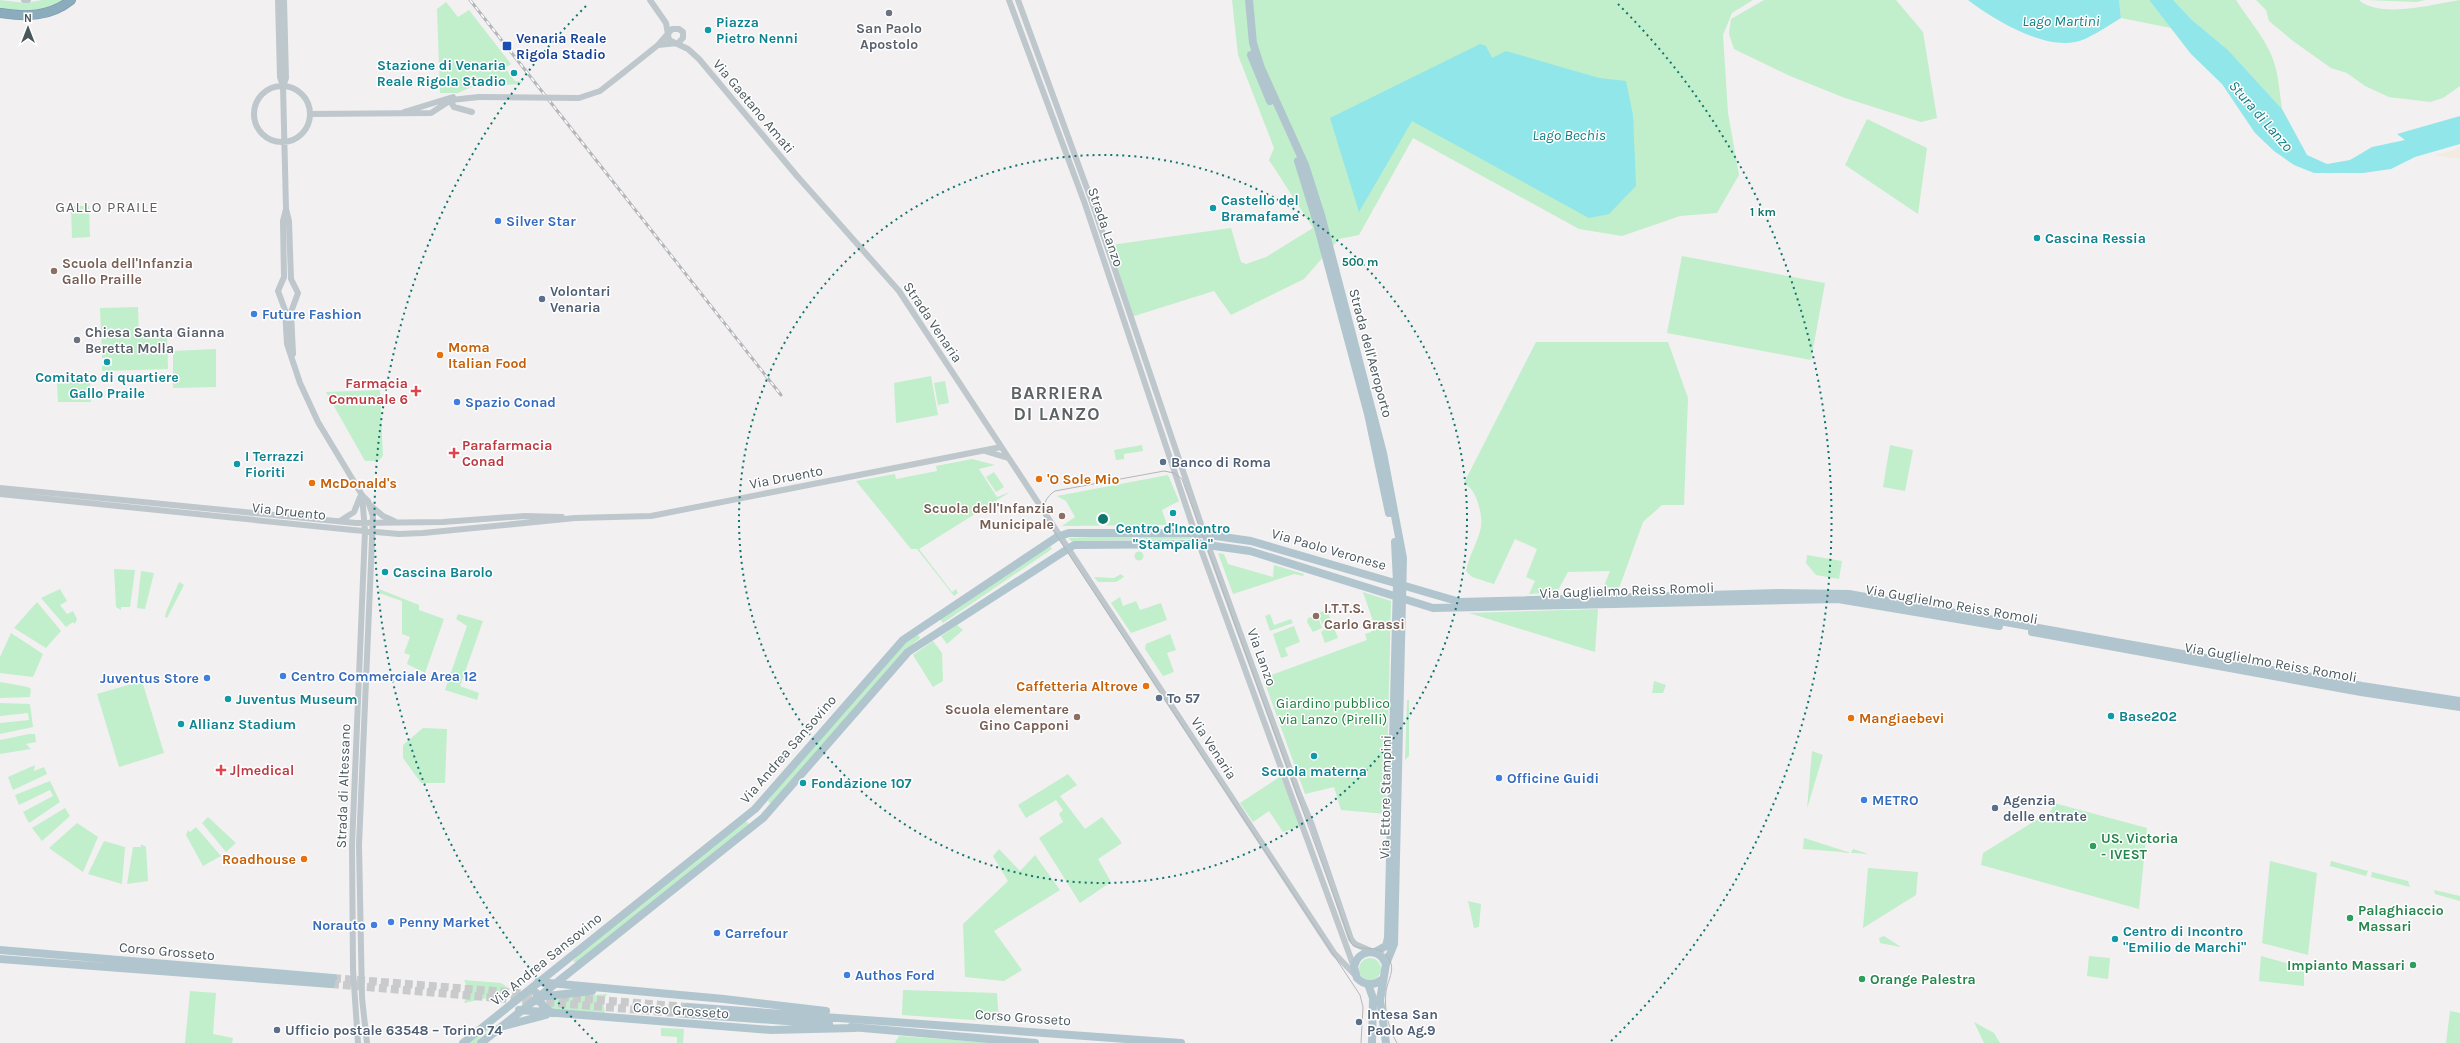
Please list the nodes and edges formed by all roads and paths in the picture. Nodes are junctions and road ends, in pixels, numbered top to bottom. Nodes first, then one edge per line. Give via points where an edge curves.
1 (24, 0) edge
2 (28, 0) edge
3 (71, 0) edge
4 (278, 0) edge
5 (284, 0) edge
6 (650, 0) edge
7 (1009, 0) edge
8 (1018, 0) edge
9 (1243, 0) edge
10 (1249, 0) edge
11 (0, 13) edge
12 (661, 14) junction
13 (677, 28) junction
14 (668, 33) junction
15 (683, 38) junction
16 (675, 43) junction
17 (658, 45) junction
18 (688, 49) junction
19 (283, 86) junction
20 (462, 97) junction
21 (454, 99) junction
22 (472, 112) dead end
23 (310, 114) junction
24 (398, 114) junction
25 (284, 142) junction
26 (800, 179) joint
27 (286, 208) junction
28 (282, 284) junction
29 (294, 284) junction
30 (295, 300) junction
31 (283, 301) junction
32 (292, 356) junction
33 (1001, 447) junction
34 (983, 451) junction
35 (1177, 451) joint
36 (1008, 458) junction
37 (1174, 464) joint
38 (0, 488) edge
39 (1030, 492) joint
40 (361, 493) junction
41 (0, 494) edge
42 (370, 505) junction
43 (575, 518) junction
44 (338, 521) junction
45 (365, 523) junction
46 (373, 523) junction
47 (399, 523) junction
48 (364, 531) junction
49 (374, 531) junction
50 (1195, 533) junction
51 (1205, 535) junction
52 (1059, 536) junction
53 (1204, 545) junction
54 (1068, 548) junction
55 (1400, 558) junction
56 (1401, 583) junction
57 (1400, 598) junction
58 (1443, 598) joint
59 (1433, 608) joint
60 (2460, 701) edge
61 (2460, 707) edge
62 (0, 950) edge
63 (1373, 952) junction
64 (0, 959) edge
65 (1386, 964) junction
66 (1355, 970) junction
67 (1383, 979) junction
68 (538, 982) junction
69 (555, 984) junction
70 (1368, 984) junction
71 (613, 989) junction
72 (537, 997) junction
73 (505, 1009) junction
74 (521, 1010) junction
75 (553, 1013) junction
76 (862, 1018) junction
77 (499, 1028) junction
78 (855, 1028) junction
79 (358, 1043) edge
80 (367, 1043) edge
81 (463, 1043) edge
82 (481, 1043) edge
83 (1035, 1043) edge
84 (1181, 1043) edge
85 (1372, 1043) edge
86 (1386, 1043) edge

1 - 2 street
3 - 11 highway via 57,9 38,15
4 - 19 street via 280,77
5 - 19 street via 286,78
6 - 12 street
7 - 37 street, Strada Lanzo via 1085,204
8 - 35 street, Strada Lanzo via 1092,202
9 - 55 main road, Strada dell'Aeroporto via 1248,43 1256,70 1300,166 1315,216 1376,448
10 - 55 main road, Strada dell'Aeroporto via 1253,43 1257,56 1305,165 1321,215 1383,453
12 - 13 street
12 - 14 street
13 - 14 street
13 - 15 street via 683,32
14 - 16 street via 670,40
14 - 17 street
15 - 16 street
15 - 18 street, Via Gaetano Amati
16 - 17 street
16 - 18 street, Via Gaetano Amati
17 - 20 street, bridge via 600,91 579,98
18 - 26 street, Via Gaetano Amati
19 - 23 street via 294,89 305,98
19 - 25 street
19 - 25 street via 274,87 261,95 254,117 256,126 265,136 274,141
20 - 21 street
20 - 24 street via 449,97
21 - 22 street via 454,107
21 - 24 street via 431,113
23 - 24 street
23 - 25 street via 310,122 302,133
25 - 27 street
26 - 33 street, Strada Venaria via 899,291
27 - 28 street via 283,221
27 - 29 street via 289,221 291,279
28 - 29 street
28 - 31 street via 278,292
29 - 30 street via 298,292
30 - 31 street
30 - 32 street via 291,312
31 - 32 street via 287,344
32 - 40 street via 310,405
33 - 34 street, Via Druento
33 - 36 street, Strada Venaria
34 - 36 street
34 - 43 street, Via Druento via 656,515
35 - 51 street, Via Lanzo
36 - 39 street, Strada Venaria
37 - 50 street, Via Lanzo
38 - 44 street, Via Druento
39 - 52 street, Via Venaria
40 - 42 street
40 - 44 street via 354,512
40 - 45 street, Strada di Altessano
41 - 48 street, Via Druento
42 - 46 street, Strada di Altessano
42 - 47 street via 383,516
43 - 47 street, Via Druento via 525,516
43 - 49 street, Via Druento via 423,533
44 - 45 street, Via Druento
45 - 46 street, Via Druento
45 - 48 street, Strada di Altessano
46 - 47 street, Via Druento
46 - 49 street, Strada di Altessano
48 - 49 street, Via Druento
48 - 79 street, Strada di Altessano via 352,846 353,970
49 - 80 street, Strada di Altessano via 359,836 362,998
50 - 51 main road, Via Paolo Veronese
50 - 52 main road, Via Paolo Veronese via 1069,533
50 - 53 street, Via Lanzo
51 - 53 street, Via Lanzo
51 - 56 main road, Via Paolo Veronese via 1251,541
52 - 54 street, Via Venaria
52 - 68 main road, Via Andrea Sansovino via 903,640 755,809
53 - 54 main road, Via Paolo Veronese via 1074,545
53 - 57 main road, Via Paolo Veronese via 1250,551
53 - 63 street, Via Lanzo via 1313,826 1351,939 1355,944
53 - 66 street, Via Lanzo
54 - 66 street, Via Venaria via 1334,952
54 - 69 main road, Via Andrea Sansovino via 908,652 763,818
55 - 56 main road, Via Ettore Stampini
56 - 57 main road, Via Ettore Stampini
56 - 58 main road, Via Paolo Veronese
57 - 59 main road, Via Paolo Veronese
57 - 63 main road, Via Ettore Stampini via 1388,940 1384,948
57 - 65 main road, Via Ettore Stampini via 1394,944
58 - 60 main road, Via Guglielmo Reiss Romoli via 1465,602 1790,593 1849,594 2362,686
59 - 61 main road, Via Guglielmo Reiss Romoli via 1802,599 1857,600 2361,692
62 - 64 main road, Corso Grosseto via 332,981
63 - 65 main road via 1382,956
63 - 66 main road via 1359,956
65 - 67 main road
66 - 70 main road via 1360,981
67 - 70 main road via 1376,984
67 - 86 main road via 1380,1007
68 - 69 main road, Corso Grosseto
68 - 72 main road
68 - 73 main road, Via Andrea Sansovino
69 - 71 main road, Corso Grosseto
69 - 72 main road, Via Andrea Sansovino
70 - 85 main road via 1373,998
71 - 72 main road
71 - 76 main road, Corso Grosseto via 774,1004
72 - 73 main road
72 - 74 main road, Via Andrea Sansovino
72 - 75 main road via 544,1007
73 - 74 main road, Corso Grosseto
73 - 81 main road, Via Andrea Sansovino
74 - 75 main road, Corso Grosseto
74 - 77 main road, Via Andrea Sansovino
75 - 77 main road
75 - 78 main road, Corso Grosseto via 772,1030
76 - 78 main road, Corso Grosseto via 687,1011
76 - 84 main road, Corso Grosseto
77 - 82 main road, Via Andrea Sansovino
78 - 83 main road, Corso Grosseto

